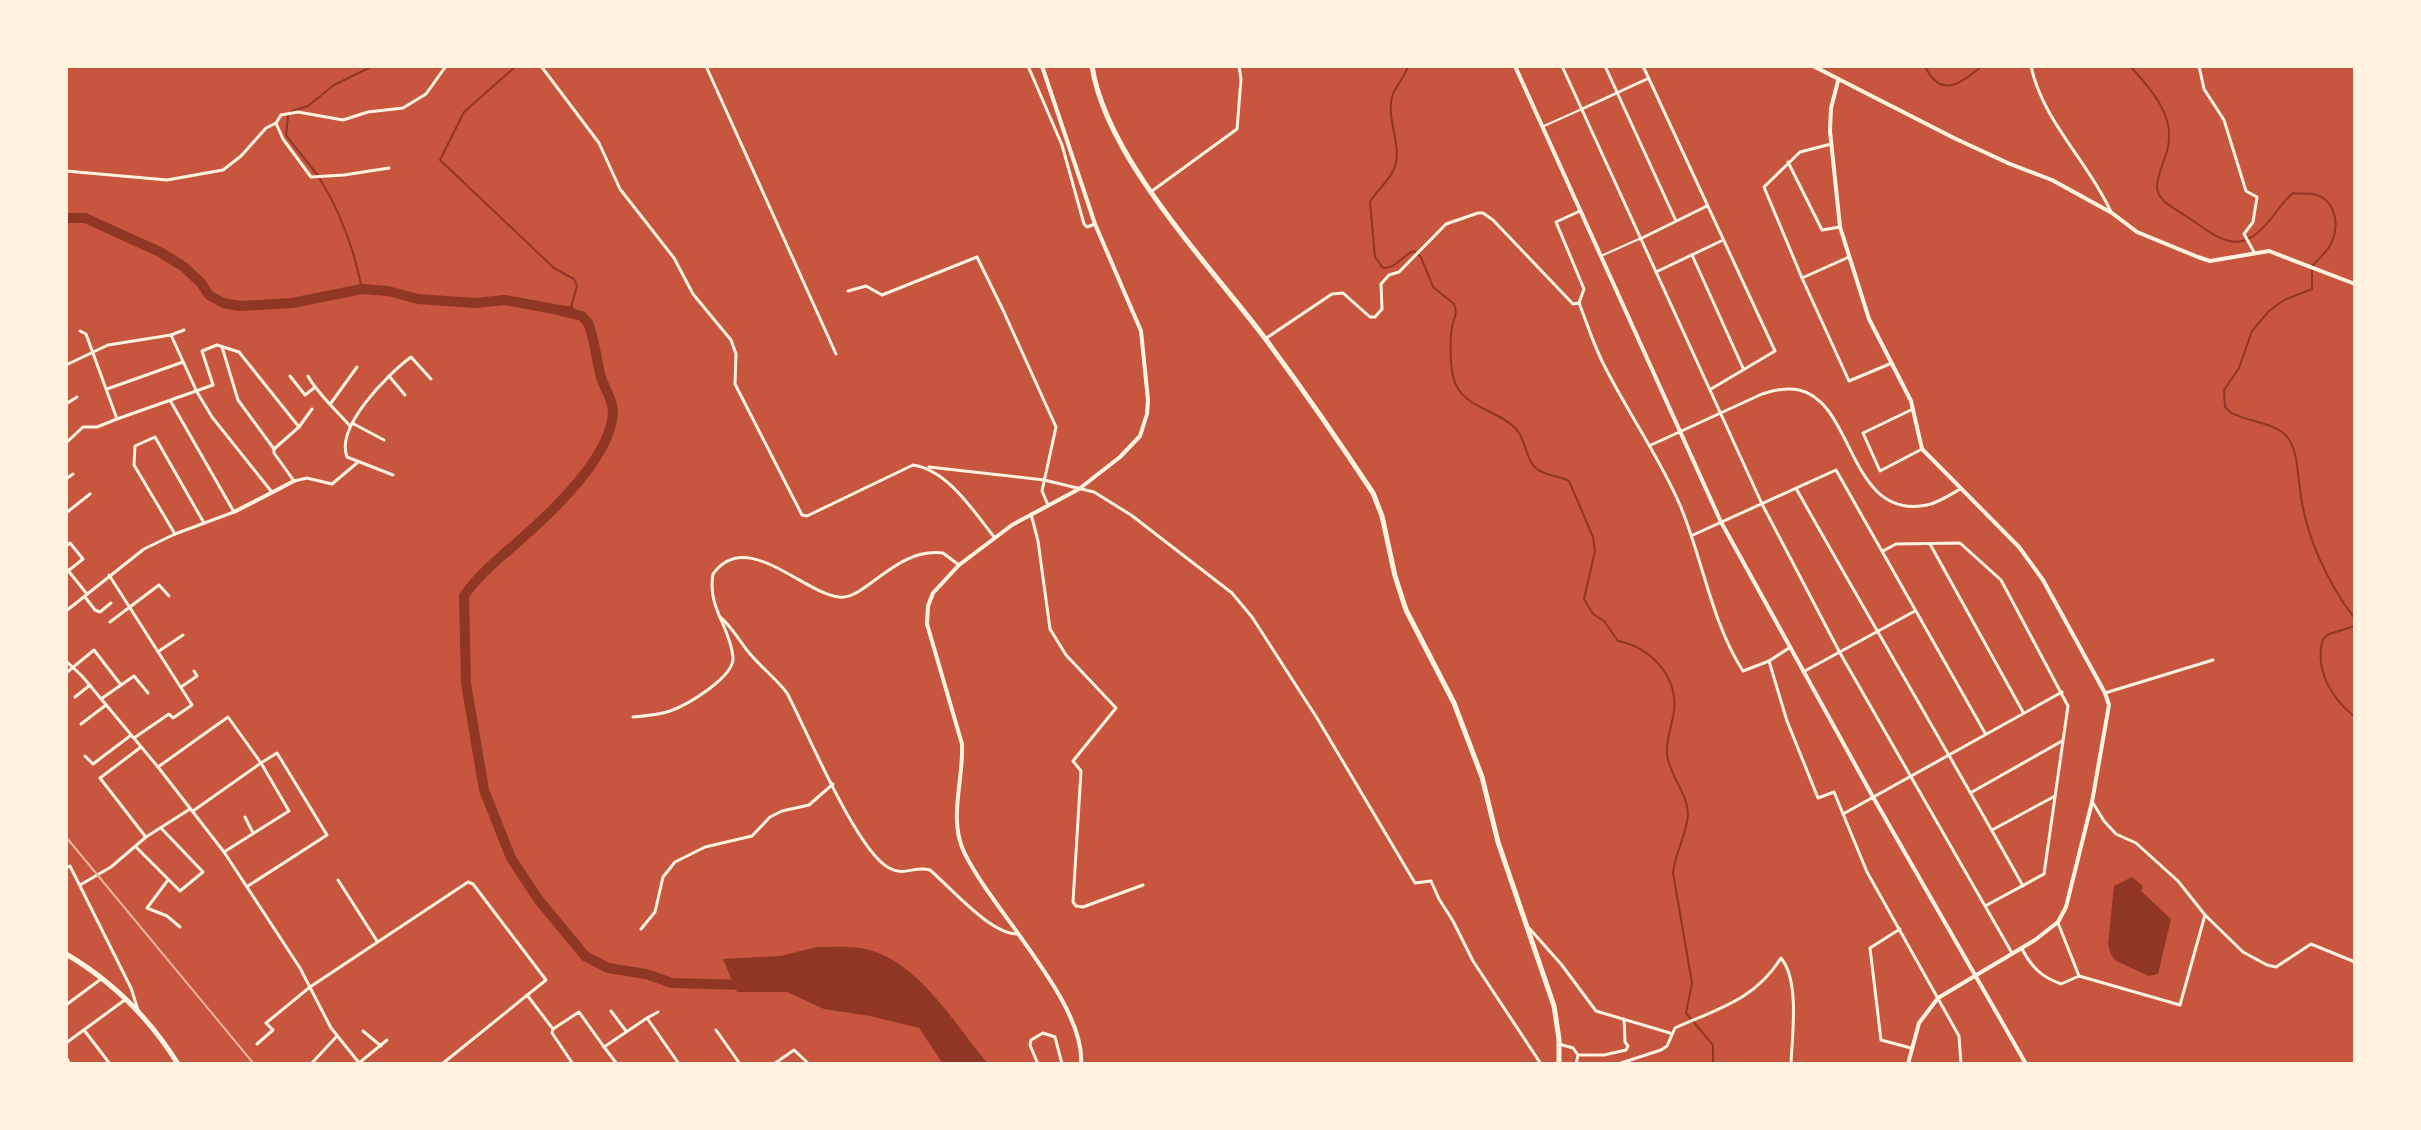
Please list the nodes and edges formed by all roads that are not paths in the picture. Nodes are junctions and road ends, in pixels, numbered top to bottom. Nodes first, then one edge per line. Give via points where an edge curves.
1 (446, 66) edge
2 (541, 66) edge
3 (706, 66) edge
4 (1028, 66) edge
5 (1042, 66) edge
6 (1092, 66) edge
7 (1239, 66) edge
8 (1515, 66) edge
9 (1562, 66) edge
10 (1605, 66) edge
11 (1643, 66) edge
12 (1813, 66) edge
13 (2031, 66) edge
14 (2199, 66) edge
15 (1648, 79) junction
16 (1838, 81) junction
17 (1618, 94) junction
18 (1582, 109) junction
19 (276, 123) junction
20 (1543, 126) junction
21 (1831, 144) junction
22 (1788, 162) junction
23 (389, 168) dead end
24 (66, 171) edge
25 (1151, 191) junction
26 (1707, 206) junction
27 (1580, 211) junction
28 (2112, 213) junction
29 (1676, 221) junction
30 (1095, 224) junction
31 (1840, 227) junction
32 (1640, 239) junction
33 (1723, 240) junction
34 (2254, 252) junction
35 (1692, 255) junction
36 (1601, 256) junction
37 (1849, 257) junction
38 (1656, 272) junction
39 (1802, 278) junction
40 (2355, 284) edge
41 (848, 291) dead end
42 (1579, 303) junction
43 (184, 330) dead end
44 (80, 331) dead end
45 (171, 335) junction
46 (1265, 339) junction
47 (222, 346) junction
48 (93, 351) junction
49 (836, 354) dead end
50 (183, 362) junction
51 (1892, 363) junction
52 (66, 365) edge
53 (357, 367) dead end
54 (1744, 369) junction
55 (290, 376) dead end
56 (308, 376) dead end
57 (389, 376) junction
58 (431, 379) dead end
59 (314, 388) junction
60 (106, 389) junction
61 (1711, 389) junction
62 (197, 392) junction
63 (405, 395) dead end
64 (77, 397) dead end
65 (171, 402) junction
66 (331, 403) junction
67 (66, 404) edge
68 (312, 409) dead end
69 (1913, 409) junction
70 (1721, 412) junction
71 (117, 419) junction
72 (351, 425) junction
73 (299, 427) junction
74 (1679, 432) junction
75 (384, 440) dead end
76 (66, 443) edge
77 (1651, 445) junction
78 (274, 449) junction
79 (1922, 449) junction
80 (357, 463) junction
81 (929, 467) junction
82 (73, 474) dead end
83 (393, 475) dead end
84 (66, 479) edge
85 (1044, 480) junction
86 (294, 481) junction
87 (1796, 488) junction
88 (1079, 489) junction
89 (1960, 489) junction
90 (272, 493) junction
91 (90, 494) dead end
92 (1762, 504) junction
93 (1048, 505) junction
94 (67, 511) edge
95 (234, 512) junction
96 (1031, 514) junction
97 (1721, 522) junction
98 (204, 523) junction
99 (175, 534) junction
100 (1691, 536) junction
101 (995, 538) junction
102 (1930, 544) junction
103 (66, 546) edge
104 (1883, 551) junction
105 (959, 565) junction
106 (67, 570) edge
107 (109, 575) junction
108 (85, 595) junction
109 (169, 596) dead end
110 (111, 603) dead end
111 (130, 606) junction
112 (66, 611) edge
113 (1915, 611) junction
114 (717, 615) junction
115 (110, 622) dead end
116 (1877, 631) junction
117 (183, 635) dead end
118 (1789, 648) junction
119 (159, 651) junction
120 (1840, 653) junction
121 (2213, 660) dead end
122 (66, 661) edge
123 (1769, 661) junction
124 (73, 667) junction
125 (194, 671) dead end
126 (1803, 672) junction
127 (66, 673) edge
128 (90, 685) junction
129 (121, 685) junction
130 (181, 687) junction
131 (2062, 692) junction
132 (148, 693) dead end
133 (2105, 693) junction
134 (75, 697) dead end
135 (101, 699) junction
136 (198, 701) dead end
137 (106, 705) junction
138 (192, 705) junction
139 (2024, 712) junction
140 (633, 717) dead end
141 (81, 724) dead end
142 (1985, 733) junction
143 (132, 737) junction
144 (2062, 741) junction
145 (141, 747) junction
146 (1948, 754) junction
147 (85, 756) dead end
148 (261, 763) junction
149 (158, 767) junction
150 (1911, 776) junction
151 (833, 784) junction
152 (1972, 792) junction
153 (2056, 795) junction
154 (1873, 797) junction
155 (2092, 802) junction
156 (191, 810) junction
157 (1843, 814) junction
158 (245, 817) dead end
159 (161, 828) junction
160 (1992, 830) junction
161 (253, 833) junction
162 (146, 837) junction
163 (136, 847) junction
164 (224, 852) junction
165 (66, 868) edge
166 (168, 880) junction
167 (338, 880) dead end
168 (80, 885) junction
169 (1143, 885) dead end
170 (2023, 886) junction
171 (248, 887) junction
172 (1986, 906) junction
173 (2205, 915) junction
174 (2058, 922) junction
175 (1524, 923) junction
176 (180, 927) dead end
177 (641, 929) dead end
178 (1900, 929) junction
179 (1018, 934) junction
180 (377, 942) junction
181 (2022, 948) junction
182 (2012, 953) junction
183 (66, 954) edge
184 (2355, 962) edge
185 (1975, 975) junction
186 (2079, 976) junction
187 (101, 979) junction
188 (310, 987) junction
189 (131, 988) junction
190 (117, 991) junction
191 (527, 995) junction
192 (1938, 998) junction
193 (126, 999) junction
194 (66, 1005) edge
195 (611, 1011) dead end
196 (658, 1012) dead end
197 (139, 1013) junction
198 (647, 1018) junction
199 (1624, 1019) junction
200 (553, 1029) junction
201 (84, 1030) junction
202 (716, 1030) dead end
203 (363, 1031) dead end
204 (626, 1031) junction
205 (1671, 1033) junction
206 (337, 1036) junction
207 (387, 1040) dead end
208 (66, 1043) edge
209 (257, 1044) dead end
210 (1559, 1044) junction
211 (381, 1046) junction
212 (604, 1047) junction
213 (1912, 1048) junction
214 (1578, 1055) junction
215 (110, 1064) edge
216 (178, 1064) edge
217 (311, 1064) edge
218 (360, 1064) edge
219 (442, 1064) edge
220 (573, 1064) edge
221 (617, 1064) edge
222 (679, 1064) edge
223 (740, 1064) edge
224 (774, 1064) edge
225 (809, 1064) edge
226 (1038, 1064) edge
227 (1062, 1064) edge
228 (1081, 1064) edge
229 (1541, 1064) edge
230 (1559, 1064) edge
231 (1576, 1064) edge
232 (1618, 1064) edge
233 (1791, 1064) edge
234 (1908, 1064) edge
235 (1961, 1064) edge
236 (2026, 1064) edge

1 - 19 street via 432,88 403,108 343,120 289,112
2 - 81 street via 599,143 620,189 731,340 735,384 802,515 913,465
3 - 49 street
4 - 30 street via 1062,145 1084,224
5 - 30 street
6 - 25 main road via 1115,133
7 - 25 street via 1237,129
8 - 20 street
9 - 18 street
10 - 17 street
11 - 15 street
12 - 16 street
13 - 28 street via 2039,96
14 - 34 street via 2204,89 2224,120 2246,191 2257,197 2257,211 2245,235
15 - 17 street
15 - 26 street
16 - 21 street
16 - 28 street
17 - 18 street
17 - 29 street
18 - 20 street
18 - 32 street
19 - 23 street via 311,177
19 - 24 street via 223,170 167,180
20 - 27 street
21 - 22 street via 1800,152
21 - 31 street
22 - 31 street via 1822,230
22 - 39 street via 1764,187
25 - 46 main road
26 - 29 street
26 - 33 street
27 - 36 street
27 - 42 street via 1556,222 1584,289
28 - 34 street via 2137,232 2210,261
29 - 32 street
30 - 88 street via 1141,331 1148,400 1145,425 1133,444
31 - 37 street
32 - 36 street
32 - 38 street
33 - 35 street
33 - 54 street via 1775,351
34 - 40 street via 2269,251
35 - 38 street
35 - 54 street
36 - 74 street
37 - 39 street
37 - 51 street via 1869,319
38 - 61 street
39 - 51 street via 1849,381
41 - 85 street via 866,286 882,295 977,257 1056,427
42 - 46 street via 1573,304 1483,213 1446,224 1399,272 1389,275 1381,284 1382,309 1375,317 1343,293 1332,294
42 - 77 street via 1604,364
43 - 45 street
44 - 48 street
45 - 48 street
45 - 50 street
46 - 175 main road via 1373,493 1406,610 1472,746
47 - 62 street via 202,351 213,385
47 - 73 street via 239,352
47 - 78 street via 238,400
48 - 52 street
48 - 60 street
50 - 60 street
50 - 62 street
51 - 69 street
53 - 66 street
54 - 61 street
55 - 59 street via 305,395
56 - 59 street
57 - 58 street via 411,357
57 - 63 street
57 - 72 street
59 - 66 street
60 - 71 street
61 - 70 street
62 - 65 street
62 - 90 street
64 - 67 street
65 - 71 street
65 - 95 street
66 - 72 street
68 - 73 street
69 - 79 street
69 - 79 street via 1863,433 1880,471
70 - 74 street
70 - 89 street via 1780,388 1799,390 1827,411 1878,494 1895,504 1917,506
70 - 92 street
71 - 76 street via 83,427
72 - 75 street
72 - 80 street via 343,448
73 - 78 street
74 - 77 street
74 - 97 street
77 - 100 street
78 - 86 street
79 - 89 street
80 - 83 street
80 - 86 street via 332,484 307,478
81 - 85 street
81 - 101 street
82 - 84 street
85 - 88 street
85 - 93 street
86 - 90 street
87 - 92 street
87 - 104 street via 1836,470
87 - 116 street
88 - 93 street
88 - 229 street via 1094,492 1131,515 1239,600 1415,883 1431,881 1473,961
89 - 133 street via 2019,547 2043,580
90 - 95 street
91 - 94 street
92 - 97 street
92 - 120 street
93 - 96 street
95 - 98 street
96 - 101 street
96 - 169 street via 1050,629 1066,655 1116,708 1073,761 1081,771 1073,902 1083,907
97 - 100 street
97 - 118 street
98 - 99 street
98 - 99 street via 155,437 135,446 134,465
99 - 107 street
100 - 123 street via 1733,655 1743,671
101 - 105 street
102 - 104 street via 1896,544
102 - 131 street via 1960,543 2001,580
102 - 139 street
103 - 106 street via 70,543 83,559
104 - 113 street
105 - 114 street via 943,553 919,555 894,564 854,595 838,597 761,560 742,557 713,574
105 - 179 street via 933,593 926,616 962,744 958,837
106 - 108 street
107 - 108 street
107 - 111 street
108 - 110 street via 100,612
108 - 112 street
109 - 111 street via 159,585
111 - 115 street
111 - 119 street
113 - 116 street
113 - 142 street
114 - 140 street via 733,655 732,668 680,707
114 - 151 street via 787,693
116 - 120 street
116 - 146 street
117 - 119 street
118 - 123 street
118 - 126 street
119 - 130 street
120 - 126 street
120 - 150 street
121 - 133 street
122 - 124 street
123 - 157 street via 1818,798 1834,792
124 - 127 street
124 - 128 street
124 - 129 street via 94,650
125 - 130 street via 197,676
126 - 154 street
128 - 134 street
128 - 135 street
129 - 132 street via 134,676
129 - 135 street
130 - 138 street
131 - 139 street
131 - 144 street via 2068,706
133 - 155 street via 2109,705
135 - 137 street
136 - 138 street
137 - 141 street
137 - 143 street
138 - 143 street
139 - 142 street
142 - 146 street
143 - 145 street
143 - 147 street via 93,764
144 - 152 street
144 - 153 street
145 - 149 street
145 - 162 street via 100,778
146 - 150 street
146 - 152 street
148 - 149 street via 228,717
148 - 156 street
148 - 161 street via 289,811
148 - 171 street via 277,753 327,835
149 - 156 street
150 - 154 street
150 - 172 street
151 - 177 street via 809,805 770,817 752,836 705,847 675,862 663,877 655,912
151 - 179 street via 867,846 887,867 903,874 930,870 997,927
152 - 160 street
153 - 160 street
153 - 170 street via 2044,874
154 - 157 street
154 - 185 street
155 - 173 street via 2116,834 2136,843 2168,871
155 - 174 street
156 - 159 street
156 - 164 street
157 - 178 street via 1867,872
158 - 161 street
159 - 162 street
159 - 166 street via 203,872 180,891
160 - 170 street
161 - 164 street
162 - 163 street
163 - 166 street
163 - 168 street
164 - 171 street
165 - 168 street via 70,866
166 - 176 street via 147,908
167 - 180 street
168 - 189 street
170 - 172 street
171 - 188 street
172 - 182 street
173 - 184 street via 2243,952 2267,965 2276,967 2311,944
173 - 186 street via 2180,1005
174 - 181 street
174 - 186 street
175 - 199 street via 1596,1011
175 - 210 main road via 1550,990
178 - 192 street
178 - 213 street via 1870,948 1881,1040
179 - 228 street via 1070,1015
180 - 188 street
180 - 191 street via 471,882 546,980
181 - 182 street
181 - 186 street via 2044,978 2061,984
182 - 185 street
183 - 187 main road
185 - 192 street
185 - 236 street
187 - 190 main road
187 - 194 street
188 - 206 street
188 - 209 street via 266,1023 273,1030
189 - 190 street
189 - 197 street
190 - 193 main road
191 - 200 street
191 - 219 street
192 - 213 street via 1919,1023
192 - 235 street via 1959,1036
193 - 197 main road
193 - 201 street
195 - 204 street
196 - 198 street
197 - 216 main road
198 - 204 street
198 - 222 street
199 - 205 street
199 - 214 street via 1626,1050
200 - 212 street via 579,1012
200 - 220 street
201 - 208 street
201 - 215 street
202 - 223 street
203 - 211 street
204 - 212 street
205 - 232 street via 1661,1050
205 - 233 street via 1739,1000 1781,958 1792,995
206 - 217 street
206 - 218 street
207 - 211 street
210 - 214 street
210 - 230 main road
211 - 218 street
212 - 221 street
213 - 234 street
214 - 231 street
224 - 225 street via 794,1050
226 - 227 street via 1030,1045 1043,1033 1055,1037

